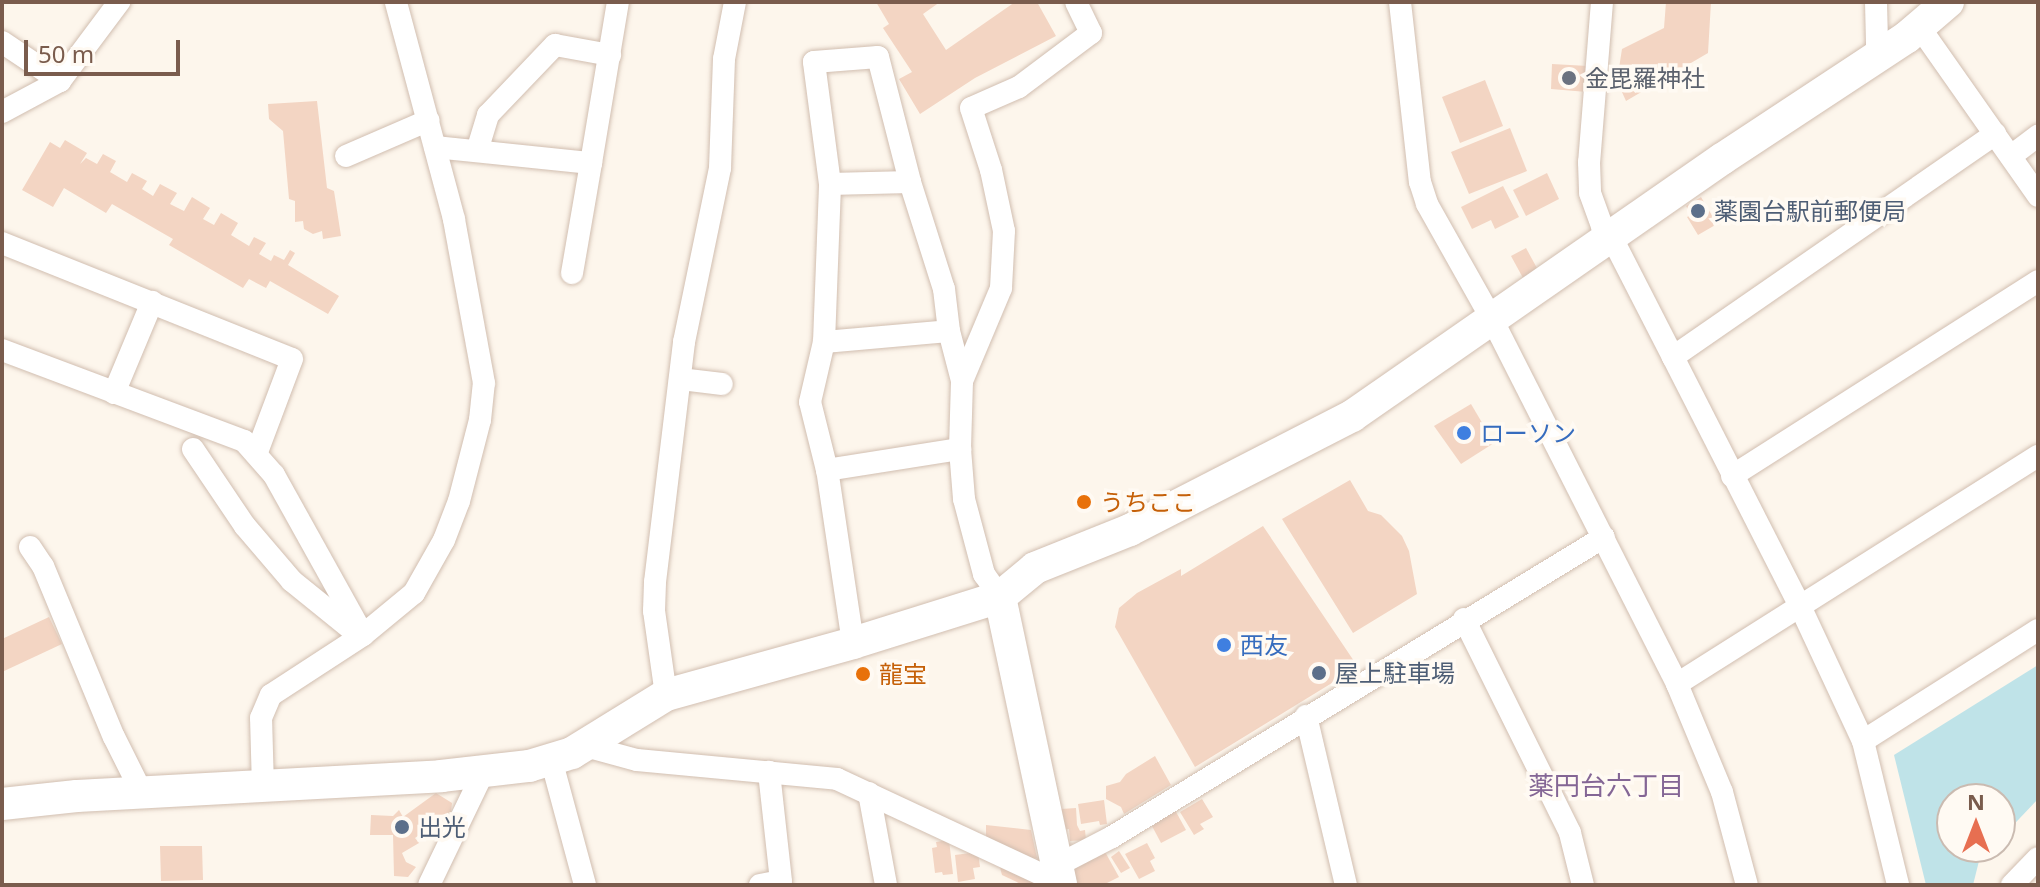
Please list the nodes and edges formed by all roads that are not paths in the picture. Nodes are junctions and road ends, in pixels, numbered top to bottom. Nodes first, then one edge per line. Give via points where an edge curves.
1 (119, 2) edge
2 (396, 2) edge
3 (618, 2) edge
4 (735, 2) edge
5 (1076, 2) edge
6 (1400, 2) edge
7 (1602, 2) edge
8 (1876, 2) edge
9 (1948, 2) edge
10 (1918, 25) junction
11 (2, 42) edge
12 (1883, 53) junction
13 (610, 55) junction
14 (60, 81) junction
15 (2, 112) edge
16 (429, 120) junction
17 (1995, 134) junction
18 (2038, 136) edge
19 (435, 147) junction
20 (477, 151) junction
21 (346, 156) dead end
22 (2011, 156) junction
23 (591, 163) junction
24 (910, 182) junction
25 (830, 184) junction
26 (2038, 196) edge
27 (1611, 236) junction
28 (3, 246) edge
29 (572, 273) dead end
30 (2038, 281) edge
31 (152, 302) junction
32 (1493, 321) junction
33 (949, 331) junction
34 (824, 342) junction
35 (2, 350) edge
36 (1673, 357) junction
37 (680, 379) junction
38 (962, 381) junction
39 (722, 384) dead end
40 (114, 393) junction
41 (193, 449) dead end
42 (960, 449) junction
43 (257, 452) junction
44 (2038, 456) edge
45 (827, 470) junction
46 (1732, 476) junction
47 (1604, 537) junction
48 (30, 547) dead end
49 (1000, 597) junction
50 (1800, 606) junction
51 (1464, 619) junction
52 (2038, 630) edge
53 (361, 636) junction
54 (853, 643) junction
55 (1677, 684) junction
56 (666, 695) junction
57 (1306, 716) junction
58 (1863, 741) junction
59 (585, 746) junction
60 (551, 759) junction
61 (769, 772) junction
62 (483, 773) junction
63 (263, 788) junction
64 (142, 793) junction
65 (869, 793) junction
66 (2, 804) edge
67 (2038, 858) edge
68 (1059, 878) edge
69 (429, 885) edge
70 (585, 885) edge
71 (760, 885) edge
72 (886, 885) edge
73 (1346, 885) edge
74 (1583, 885) edge
75 (1747, 885) edge
76 (1898, 885) edge
77 (2012, 885) edge

1 - 14 street
2 - 16 street
3 - 13 street
4 - 37 street via 724,59 720,168
5 - 38 street via 1091,33 1019,87 971,108 1004,231 1001,288
6 - 32 street via 1427,204
7 - 27 street via 1590,193
8 - 12 street via 1877,43
9 - 10 street
10 - 12 street
10 - 17 street
11 - 14 street
12 - 27 street
13 - 20 street via 555,45 488,115
13 - 23 street
14 - 15 street
16 - 19 street
16 - 21 street
17 - 22 street
17 - 36 street
18 - 22 street
19 - 20 street
19 - 53 street via 479,348 484,383 480,420 472,462 444,540 414,593
20 - 23 street
22 - 26 street
23 - 29 street
24 - 25 street
24 - 25 street via 878,57 814,62
24 - 33 street via 944,289
25 - 34 street
27 - 32 street
27 - 36 street
28 - 31 street
30 - 46 street
31 - 40 street
31 - 43 street via 292,359
32 - 47 street
32 - 49 street via 1352,416 1130,530 1035,568
33 - 34 street
33 - 38 street
34 - 45 street via 810,402
35 - 40 street
36 - 46 street
37 - 39 street
37 - 56 street via 655,582
38 - 42 street
40 - 43 street via 244,441
41 - 53 street via 245,526 292,581
42 - 45 street
42 - 49 street via 964,499 984,574
43 - 53 street
44 - 50 street
45 - 54 street
46 - 50 street
47 - 51 street
47 - 55 street
48 - 64 street
49 - 54 street
49 - 68 street
50 - 55 street
50 - 58 street
51 - 57 street
51 - 74 street via 1570,833
52 - 58 street
53 - 63 street via 271,695 261,718
54 - 56 street
55 - 75 street via 1722,792
56 - 59 street
57 - 68 street via 1112,837
57 - 73 street
58 - 76 street
59 - 60 street
59 - 61 street via 637,760
60 - 62 street
60 - 70 street
61 - 65 street via 837,779
61 - 71 street via 781,881
62 - 63 street
62 - 69 street
63 - 64 street
64 - 66 street
65 - 68 street
65 - 72 street
67 - 77 street

